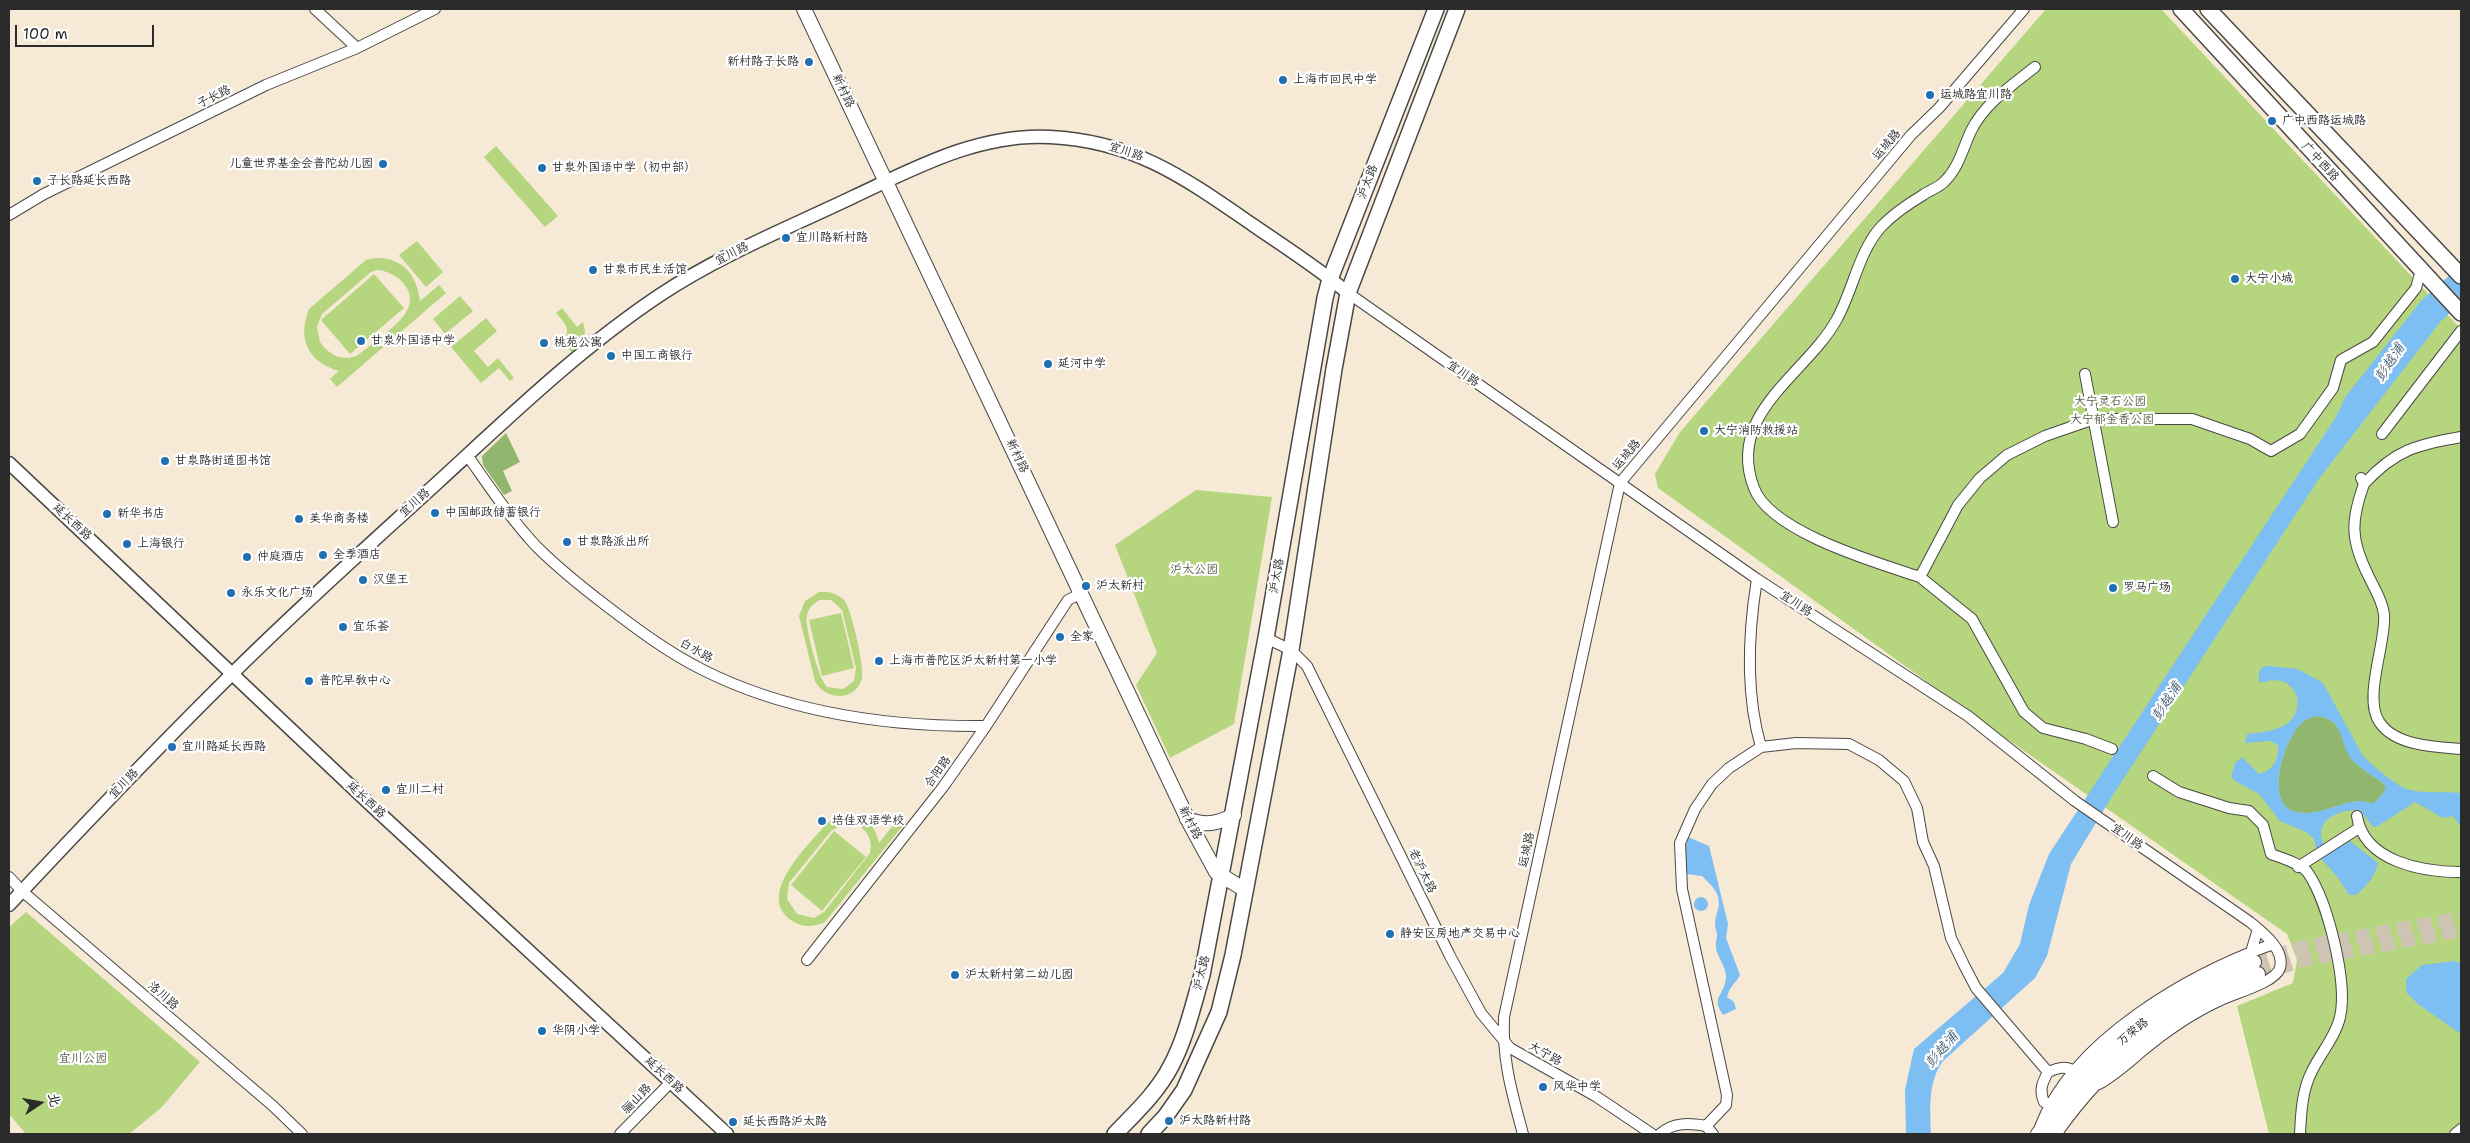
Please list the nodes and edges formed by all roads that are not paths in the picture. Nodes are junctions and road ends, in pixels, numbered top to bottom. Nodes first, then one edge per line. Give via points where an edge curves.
1 (315, 9) edge
2 (435, 9) edge
3 (804, 9) edge
4 (1436, 9) edge
5 (1457, 9) edge
6 (2024, 9) edge
7 (2181, 9) edge
8 (2208, 9) edge
9 (357, 48) junction
10 (2035, 67) dead end
11 (2308, 114) junction
12 (2291, 130) junction
13 (886, 182) junction
14 (9, 215) edge
15 (2423, 272) junction
16 (2461, 276) edge
17 (1330, 278) junction
18 (1348, 293) junction
19 (2459, 311) edge
20 (2461, 331) edge
21 (2086, 374) dead end
22 (2094, 419) junction
23 (2382, 434) dead end
24 (2461, 438) edge
25 (467, 455) junction
26 (9, 463) edge
27 (1620, 483) junction
28 (2113, 522) dead end
29 (1920, 577) junction
30 (1757, 579) junction
31 (1080, 594) junction
32 (1266, 638) junction
33 (1291, 650) junction
34 (232, 673) junction
35 (986, 726) junction
36 (1761, 747) junction
37 (2112, 749) dead end
38 (2461, 750) edge
39 (2153, 776) dead end
40 (1234, 816) junction
41 (2357, 816) dead end
42 (1187, 819) junction
43 (2359, 828) junction
44 (2298, 867) junction
45 (2461, 872) edge
46 (9, 877) edge
47 (1222, 878) junction
48 (1245, 890) junction
49 (22, 891) junction
50 (9, 905) edge
51 (2258, 929) junction
52 (2273, 944) junction
53 (807, 960) dead end
54 (2254, 963) junction
55 (1503, 1042) junction
56 (2048, 1072) junction
57 (2075, 1072) junction
58 (672, 1081) junction
59 (2087, 1091) junction
60 (2049, 1104) junction
61 (2461, 1129) edge
62 (1709, 1130) edge
63 (302, 1134) edge
64 (620, 1134) edge
65 (727, 1134) edge
66 (1114, 1134) edge
67 (1149, 1134) edge
68 (1524, 1134) edge
69 (1652, 1134) edge
70 (1660, 1134) edge
71 (2038, 1134) edge
72 (2054, 1134) edge
73 (2300, 1134) edge
74 (2455, 1134) edge

1 - 9 street
2 - 9 street, 子长路
3 - 13 main road, 新村路
4 - 17 main road, 沪太路
5 - 18 main road, 沪太路
6 - 27 street, 运城路 via 1939,108 1911,135
7 - 12 main road, 广中西路
8 - 11 main road, 广中西路
9 - 14 street, 子长路 via 266,86 44,194
10 - 29 street via 1986,109 1972,130 1962,158 1945,182 1903,208 1871,239 1838,318 1822,344 1767,401 1751,442 1748,467 1754,490 1780,519 1827,543
11 - 12 main road
11 - 16 main road, 广中西路
12 - 15 main road, 广中西路
13 - 17 street, 宜川路 via 959,150 991,141 1044,136 1093,142 1146,158 1180,175
13 - 25 street, 宜川路 via 722,259 664,293 603,336
13 - 31 main road, 新村路
15 - 19 main road, 广中西路
15 - 22 street via 2416,288 2373,342 2341,360 2333,388 2300,434 2271,451 2250,439 2192,419
17 - 18 street, 宜川路
17 - 32 main road, 沪太路
18 - 27 street, 宜川路
18 - 33 main road, 沪太路
20 - 23 street
21 - 22 street
22 - 28 street
22 - 29 street via 2045,436 2007,455 1980,478 1958,505
24 - 38 street via 2406,449 2380,466 2363,480 2353,525 2358,550 2384,614 2374,700 2379,722 2395,737
25 - 34 street, 宜川路
25 - 35 street, 白水路 via 521,529 557,565 631,625 702,670 761,694 822,712 907,724
26 - 34 street, 延长西路
27 - 30 street, 宜川路
27 - 55 street, 运城路 via 1506,1004
29 - 37 street via 1972,619 2024,712 2043,728
30 - 36 street via 1750,623 1750,655 1756,729
30 - 51 street, 宜川路 via 1968,716 2075,801
31 - 35 street, 合阳路 via 1068,600
31 - 42 main road, 新村路
32 - 33 street, 老沪太路
32 - 40 main road, 沪太路
33 - 48 main road, 沪太路
33 - 55 street, 老沪太路 via 1307,666 1468,992
34 - 49 street, 宜川路
34 - 58 street, 延长西路
35 - 53 street, 合阳路
36 - 56 street via 1796,743 1848,744 1879,760 1904,781 1917,808 1923,842 1934,866 1951,938 1976,988
36 - 62 street via 1729,768 1712,784 1698,803 1680,843 1682,889 1727,1095 1726,1104
39 - 44 street via 2179,792 2249,811 2263,825 2271,854
40 - 42 main road via 1218,823 1200,824
40 - 47 main road, 沪太路
41 - 43 street
42 - 47 main road, 新村路 via 1211,865
43 - 44 street
43 - 45 street via 2376,848 2398,862 2421,869
44 - 73 street via 2307,872 2319,896 2333,937 2342,985 2340,1018 2311,1073 2302,1101
46 - 49 street, 洛川路
47 - 48 main road, 新村路
47 - 66 main road, 沪太路 via 1202,975 1189,1021 1171,1066 1149,1099
48 - 67 main road, 沪太路 via 1219,1012 1184,1090
49 - 50 street, 宜川路
49 - 63 street, 洛川路
51 - 52 street, 宜川路
51 - 54 street
52 - 54 street
52 - 59 street via 2280,968 2270,980 2191,1016 2165,1033 2116,1075
54 - 57 street via 2205,972 2147,1007
54 - 59 main road, 万荣路 via 2215,992 2159,1025
54 - 71 main road, 万荣路 via 2180,997 2126,1036 2079,1083
55 - 68 street, 老沪太路 via 1506,1073
55 - 69 street, 大宁路 via 1597,1097
56 - 57 street via 2063,1067
56 - 60 street via 2041,1094 2044,1102
57 - 60 street
58 - 64 street, 骊山路
58 - 65 street, 延长西路
59 - 72 main road, 万荣路
60 - 71 street
61 - 74 street
62 - 70 street via 1685,1124 1671,1126

